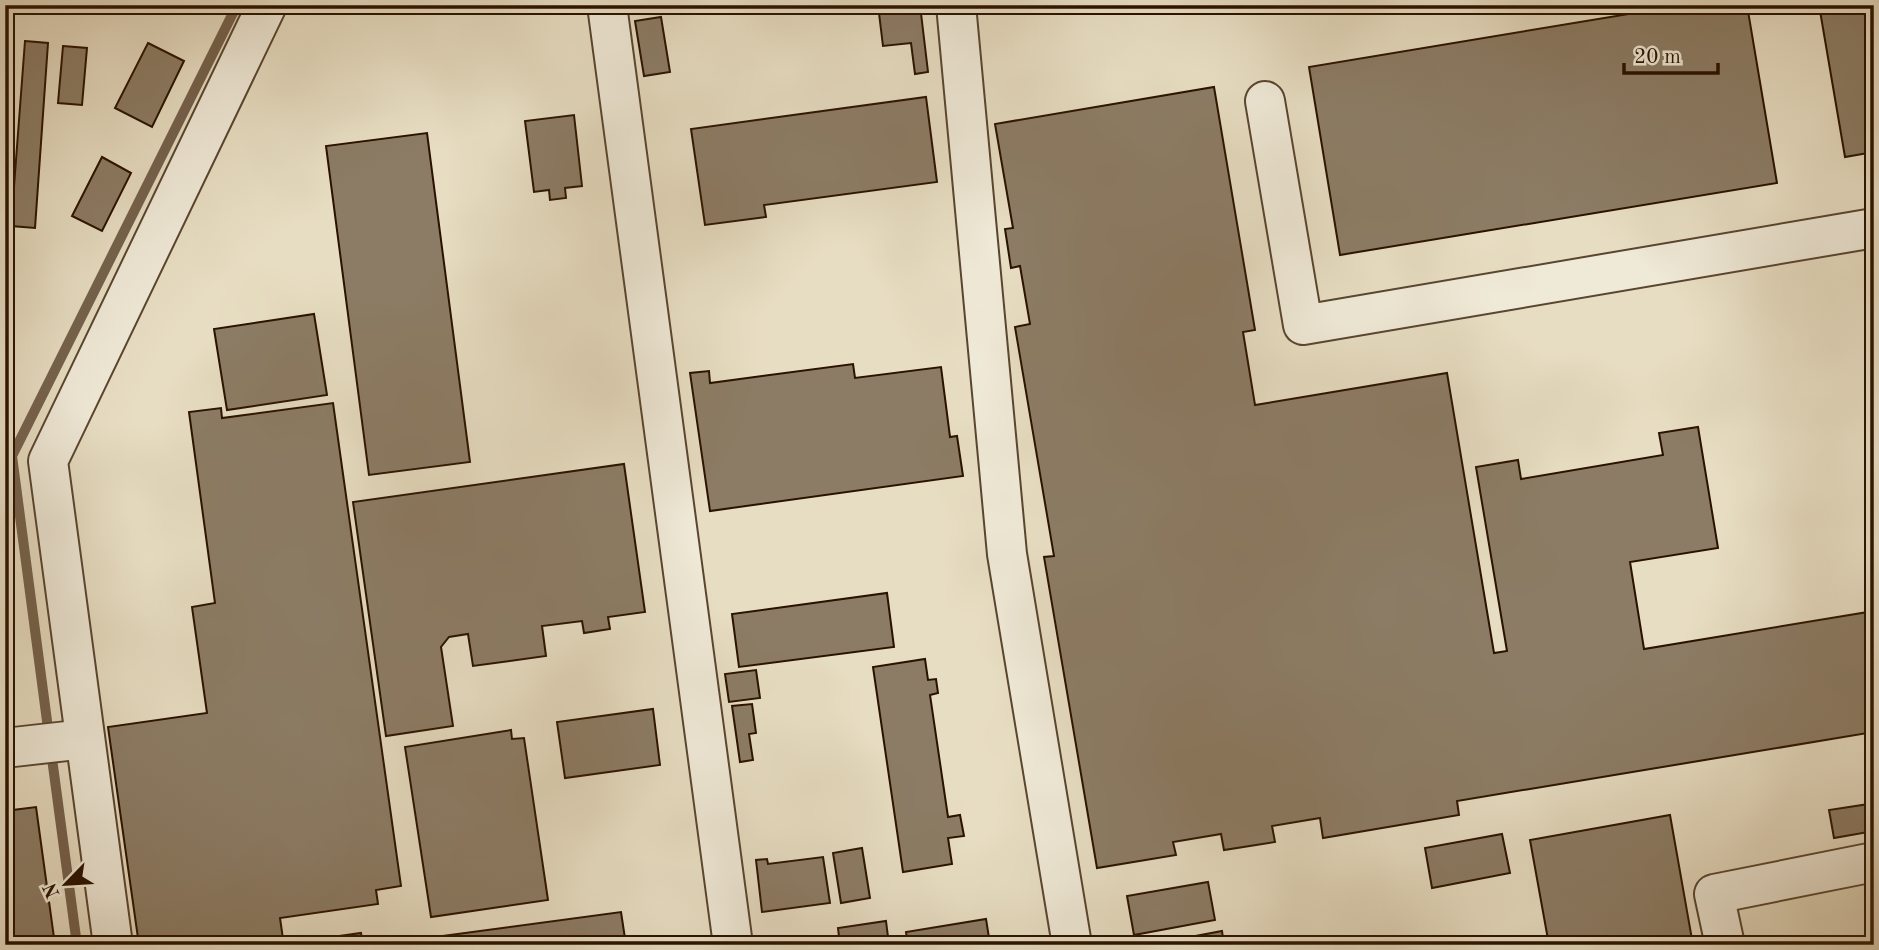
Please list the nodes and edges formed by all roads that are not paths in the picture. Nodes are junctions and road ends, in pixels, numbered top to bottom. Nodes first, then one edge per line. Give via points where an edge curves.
1 (267, 5) edge
2 (607, 5) edge
3 (956, 5) edge
4 (1265, 100) dead end
5 (1874, 228) edge
6 (47, 743) edge
7 (1874, 862) edge
8 (113, 945) edge
9 (733, 945) edge
10 (1072, 945) edge
11 (1725, 945) edge

1 - 6 street via 48,461
2 - 9 street
3 - 10 street via 1007,554
4 - 5 street via 1303,325
6 - 8 street
7 - 11 street via 1714,894

